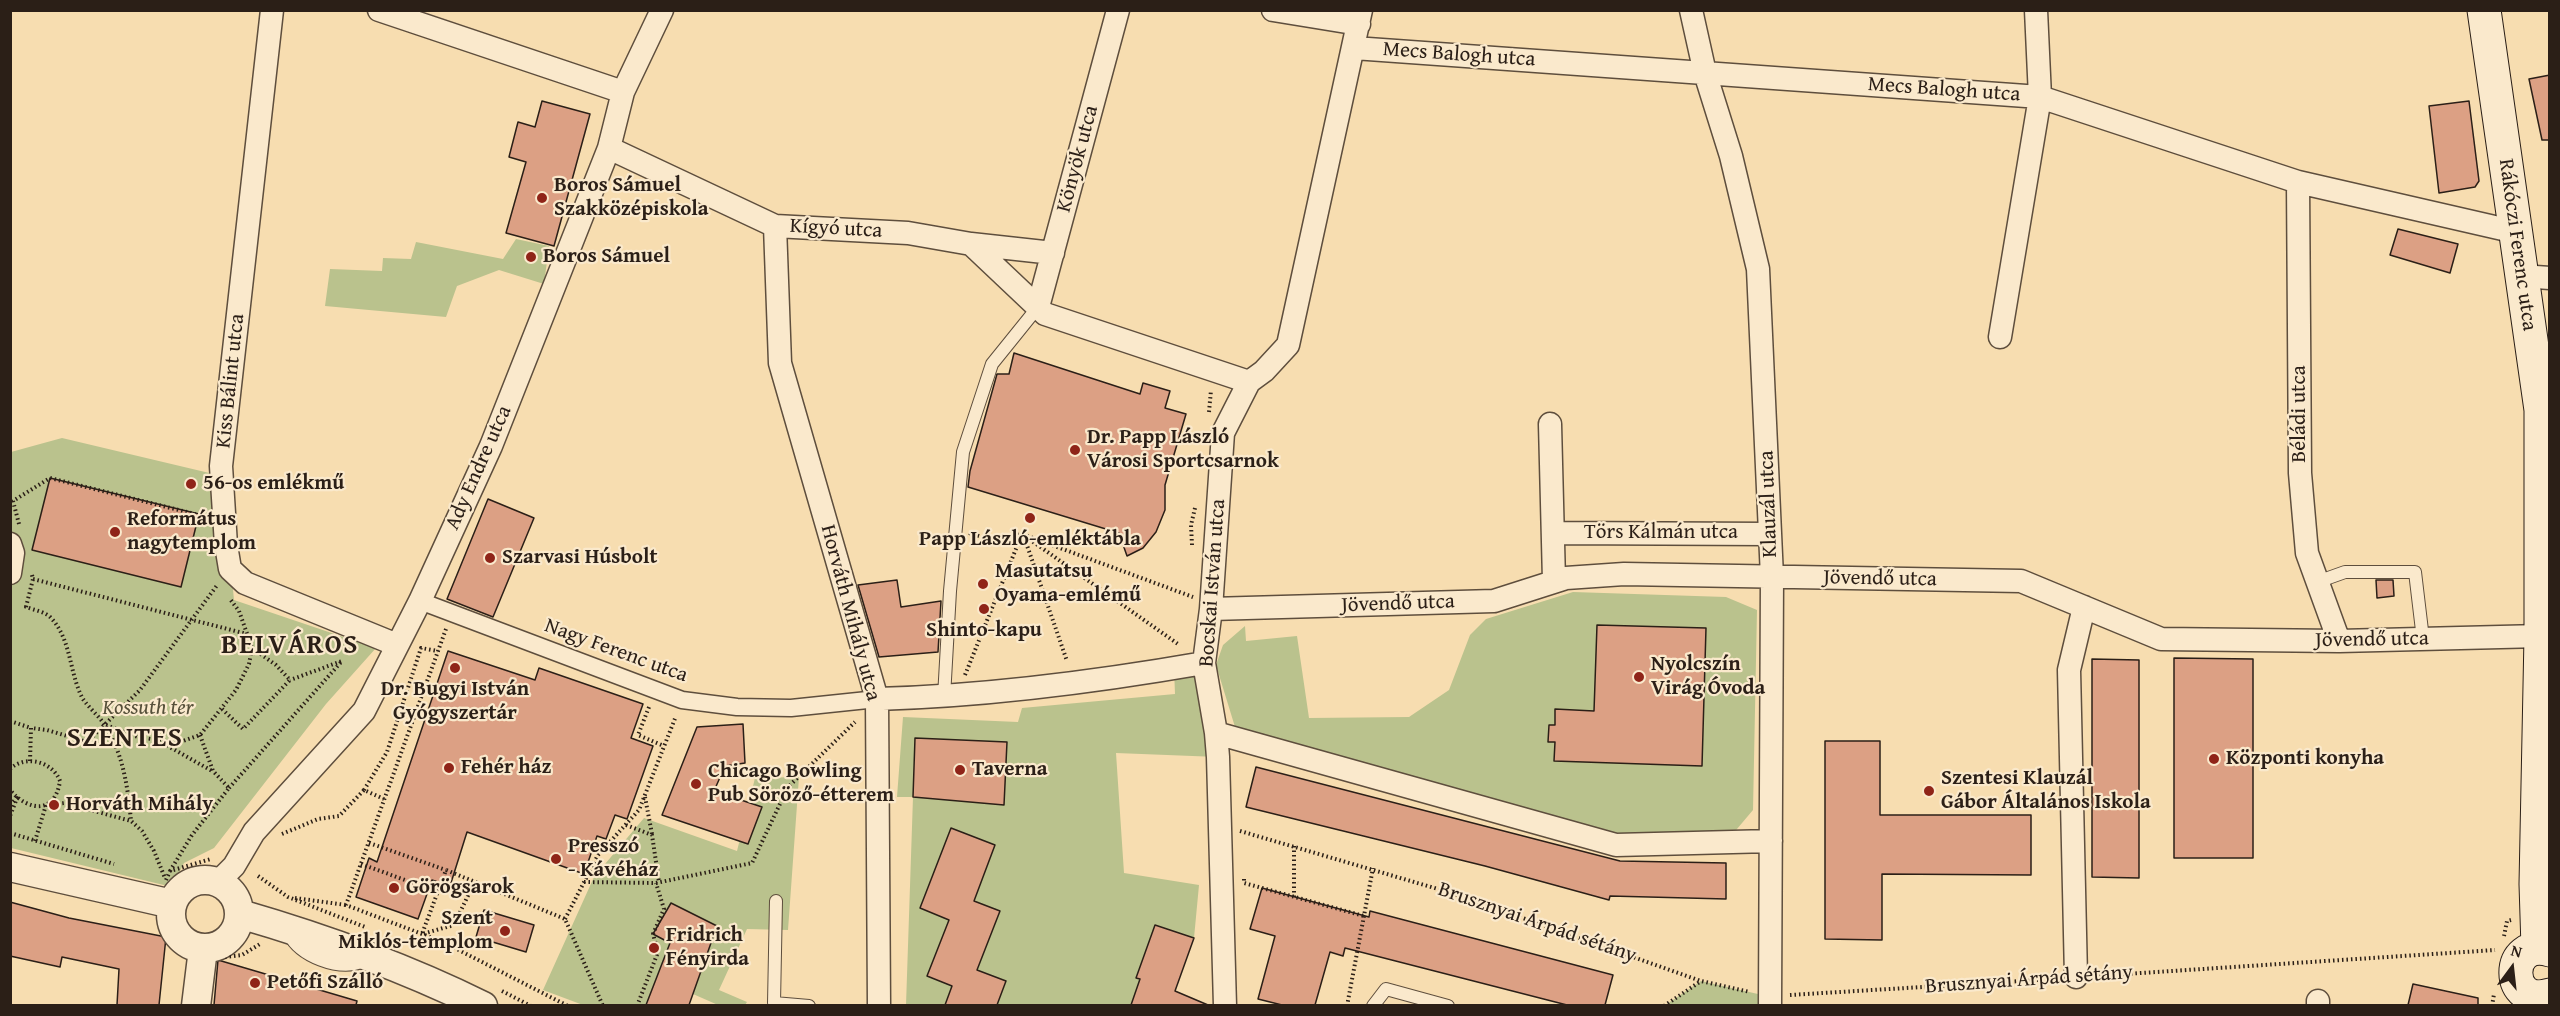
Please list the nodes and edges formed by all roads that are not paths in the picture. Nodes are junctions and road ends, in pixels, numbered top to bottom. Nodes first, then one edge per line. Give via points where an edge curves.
1 (272, 10) edge
2 (379, 10) edge
3 (662, 10) edge
4 (1118, 10) edge
5 (1273, 10) edge
6 (1691, 10) edge
7 (2036, 10) edge
8 (2484, 10) edge
9 (1360, 17) edge
10 (1354, 48) junction
11 (1705, 73) junction
12 (623, 92) junction
13 (2040, 97) junction
14 (609, 148) junction
15 (2298, 182) junction
16 (775, 226) junction
17 (2516, 232) junction
18 (970, 244) junction
19 (1053, 253) junction
20 (2535, 277) edge
21 (1038, 307) junction
22 (2000, 338) dead end
23 (1249, 382) junction
24 (1550, 424) dead end
25 (1553, 533) junction
26 (1770, 534) junction
27 (16, 539) edge
28 (20, 571) edge
29 (1772, 577) junction
30 (1554, 581) junction
31 (2317, 582) junction
32 (420, 601) junction
33 (1201, 604) junction
34 (2084, 607) junction
35 (2541, 636) junction
36 (2423, 639) junction
37 (2339, 641) junction
38 (397, 645) junction
39 (1204, 663) junction
40 (944, 697) junction
41 (872, 699) junction
42 (1216, 733) junction
43 (1771, 841) junction
44 (10, 867) edge
45 (215, 871) junction
46 (164, 890) junction
47 (776, 901) dead end
48 (240, 914) junction
49 (2544, 949) edge
50 (202, 953) junction
51 (2076, 977) road end
52 (2534, 998) edge
53 (1771, 1001) edge
54 (196, 1005) edge
55 (483, 1005) edge
56 (809, 1005) edge
57 (879, 1005) edge
58 (1225, 1005) edge
59 (1373, 1005) edge
60 (1448, 1005) edge

1 - 38 street, Kiss Bálint utca via 221,466 230,569 245,583
2 - 12 street
3 - 12 street, Ady Endre utca
4 - 19 street, Könyök utca
5 - 9 street
6 - 11 street, Klauzál utca
7 - 13 street
8 - 17 main road, Rákóczi Ferenc utca
9 - 10 street, Bocskai István utca
10 - 11 street, Mecs Balogh utca
10 - 23 street, Bocskai István utca via 1288,345
11 - 13 street, Mecs Balogh utca
11 - 26 street, Klauzál utca via 1731,156 1758,269
12 - 14 street, Ady Endre utca
13 - 15 street, Mecs Balogh utca
13 - 22 street
14 - 16 street, Kígyó utca
14 - 32 street, Ady Endre utca via 490,446
15 - 17 street, Mecs Balogh utca
15 - 31 street, Béládi utca via 2300,473 2307,553
16 - 18 street, Kígyó utca via 909,233
16 - 41 street, Horváth Mihály utca via 780,363
17 - 20 main road, Rákóczi Ferenc utca
18 - 19 street, Kígyó utca
18 - 21 street
19 - 21 street, Könyök utca
20 - 35 main road, Rákóczi Ferenc utca via 2541,410
21 - 23 street via 1045,314
21 - 40 lane via 992,364 963,452
23 - 33 street, Bocskai István utca via 1223,433
24 - 25 street, Törs Kálmán utca
25 - 26 street, Törs Kálmán utca
25 - 30 street, Törs Kálmán utca
26 - 29 street, Klauzál utca
27 - 28 street via 13,553
29 - 30 street, Jövendő utca via 1624,574
29 - 34 street, Jövendő utca via 2020,581
29 - 43 street, Klauzál utca
30 - 33 street, Jövendő utca via 1494,601
31 - 36 lane via 2345,572 2415,572
31 - 37 street, Béládi utca
32 - 38 street, Ady Endre utca
32 - 41 street, Nagy Ferenc utca via 682,700 791,708
33 - 39 street, Bocskai István utca
34 - 37 street, Jövendő utca via 2161,639
34 - 51 street via 2069,670
35 - 36 street, Jövendő utca
35 - 49 main road, Rákóczi Ferenc utca via 2536,884
36 - 37 street, Jövendő utca
38 - 45 street, Ady Endre utca via 364,711 254,832 234,866
39 - 40 street via 1100,681
39 - 42 street, Bocskai István utca
40 - 41 street
41 - 57 street, Horváth Mihály utca
42 - 43 street via 1616,845
42 - 58 street, Bocskai István utca via 1231,829
43 - 53 street, Klauzál utca
44 - 46 street
45 - 46 street via 176,895
45 - 48 street via 234,895
46 - 50 street via 177,933
47 - 56 lane via 774,1003
48 - 50 street via 232,935
48 - 55 street via 277,934 371,958 429,979
49 - 52 main road via 2529,950 2517,963 2515,972 2516,981
50 - 54 street
59 - 60 lane via 1386,990

